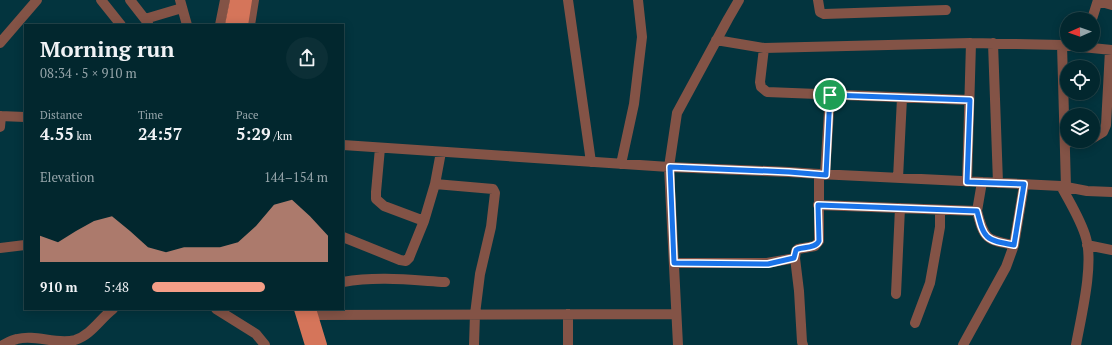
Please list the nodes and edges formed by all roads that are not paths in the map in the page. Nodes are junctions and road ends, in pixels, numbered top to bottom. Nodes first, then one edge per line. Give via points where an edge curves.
1 (37, 0) edge
2 (101, 0) edge
3 (130, 0) edge
4 (225, 0) edge
5 (236, 0) edge
6 (246, 0) edge
7 (254, 0) edge
8 (568, 0) edge
9 (638, 0) edge
10 (739, 0) edge
11 (818, 0) edge
12 (1098, 1) edge
13 (181, 4) edge
14 (1112, 4) edge
15 (946, 10) dead end
16 (1094, 12) edge
17 (147, 22) edge
18 (120, 24) edge
19 (187, 24) edge
20 (220, 24) edge
21 (231, 24) edge
22 (242, 24) edge
23 (250, 24) edge
24 (716, 40) junction
25 (0, 43) edge
26 (972, 43) junction
27 (994, 44) junction
28 (1060, 46) edge
29 (764, 48) junction
30 (1100, 48) edge
31 (1111, 50) edge
32 (1062, 52) edge
33 (830, 95) junction
34 (902, 98) junction
35 (970, 100) junction
36 (1067, 108) edge
37 (0, 116) edge
38 (24, 117) edge
39 (0, 127) edge
40 (1100, 133) edge
41 (344, 145) edge
42 (380, 148) junction
43 (1069, 148) edge
44 (441, 152) junction
45 (591, 162) junction
46 (621, 164) junction
47 (670, 167) junction
48 (822, 175) junction
49 (898, 178) junction
50 (967, 182) junction
51 (982, 182) junction
52 (998, 183) junction
53 (435, 184) junction
54 (1024, 184) junction
55 (1063, 186) junction
56 (1112, 192) edge
57 (818, 205) junction
58 (900, 208) junction
59 (940, 210) junction
60 (977, 211) junction
61 (424, 222) junction
62 (344, 237) edge
63 (24, 245) edge
64 (1014, 245) junction
65 (1087, 245) junction
66 (0, 248) edge
67 (1112, 250) edge
68 (794, 258) junction
69 (674, 263) junction
70 (344, 282) edge
71 (445, 282) dead end
72 (896, 294) dead end
73 (112, 310) edge
74 (218, 310) edge
75 (300, 310) edge
76 (311, 312) edge
77 (475, 314) junction
78 (568, 314) junction
79 (676, 314) junction
80 (915, 323) dead end
81 (3, 345) edge
82 (265, 345) edge
83 (311, 345) edge
84 (321, 345) edge
85 (474, 345) edge
86 (568, 345) edge
87 (678, 345) edge
88 (803, 345) edge
89 (963, 345) edge
90 (1076, 345) edge

1 - 25 street
2 - 18 street
3 - 17 street
4 - 20 street
5 - 21 main road
6 - 22 main road
7 - 23 street
8 - 45 street
9 - 46 street via 642,37 634,104
10 - 24 street
11 - 15 street via 820,12 824,14
12 - 14 street
12 - 16 street
13 - 17 street
13 - 19 street
24 - 29 street
24 - 47 street via 677,113
26 - 27 street
26 - 29 street
26 - 35 street
27 - 28 street
27 - 52 street
29 - 33 street via 760,82 761,87 767,92
30 - 31 street
31 - 40 street via 1106,125
32 - 36 street
33 - 34 street
33 - 48 street
34 - 35 street
34 - 49 street
35 - 50 street
37 - 38 street
37 - 39 street
41 - 42 street
42 - 44 street
42 - 61 street via 376,199 384,206
43 - 55 street
44 - 45 street
44 - 53 street
45 - 46 street
46 - 47 street
47 - 48 street
47 - 69 street
48 - 49 street
48 - 57 street
49 - 50 street
50 - 51 street
51 - 52 street
51 - 60 street
52 - 54 street
53 - 61 street
53 - 77 street via 493,189 495,193
54 - 55 street
54 - 64 street
55 - 56 street via 1087,191
55 - 65 street via 1079,220
57 - 58 street
57 - 68 street via 818,244 796,250
58 - 59 street
58 - 72 street
59 - 60 street
59 - 80 street via 940,227 930,283
60 - 64 street via 986,236 993,242
61 - 62 street via 406,261
63 - 66 street
64 - 89 street via 1006,267
65 - 67 street
65 - 90 street via 1088,272
68 - 69 street via 768,264
68 - 88 street
69 - 79 street
70 - 71 street via 380,278
73 - 81 street via 89,333 75,341 60,342 33,338 18,339
74 - 82 street via 256,334
75 - 83 main road
76 - 77 street
76 - 84 main road
77 - 78 street
77 - 85 street
78 - 79 street
78 - 86 street
79 - 87 street

